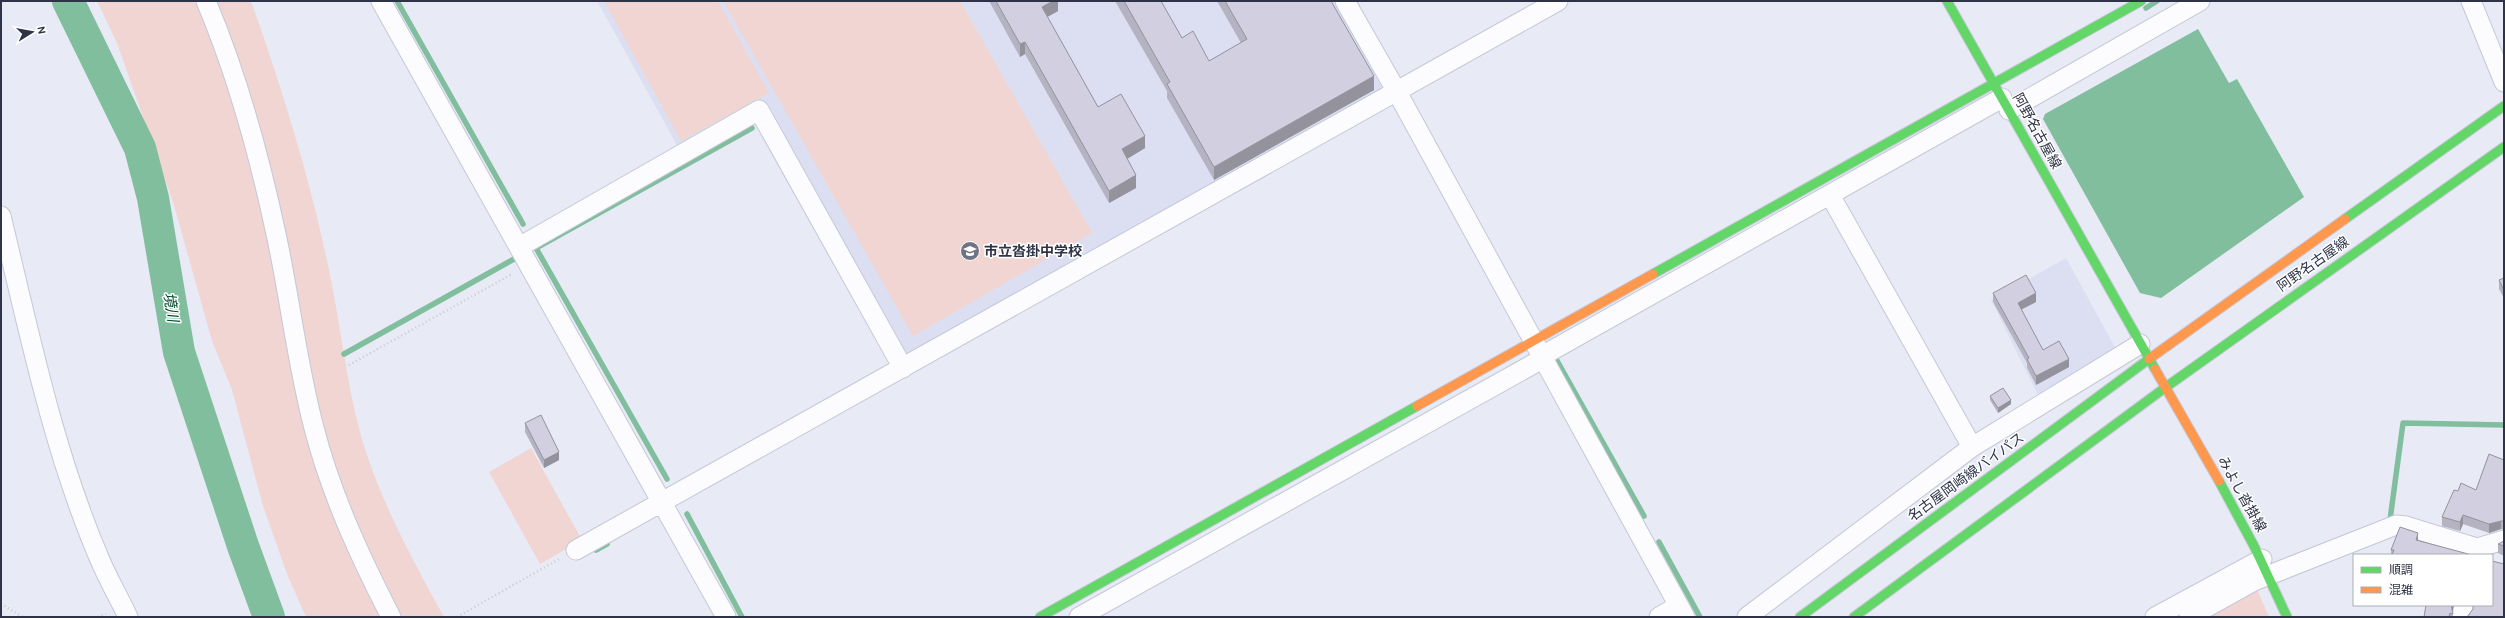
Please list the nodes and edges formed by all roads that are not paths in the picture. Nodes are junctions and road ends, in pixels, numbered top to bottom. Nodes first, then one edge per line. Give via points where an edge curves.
1 (206, 1) edge
2 (381, 1) edge
3 (1345, 1) edge
4 (1558, 1) edge
5 (1947, 1) edge
6 (2141, 1) edge
7 (2200, 1) edge
8 (2471, 1) edge
9 (2504, 82) edge
10 (1398, 92) junction
11 (2001, 97) junction
12 (2504, 106) edge
13 (2504, 147) edge
14 (1830, 195) junction
15 (1, 216) edge
16 (519, 247) junction
17 (1538, 349) junction
18 (2145, 352) junction
19 (903, 368) junction
20 (2166, 387) junction
21 (1972, 447) junction
22 (662, 502) junction
23 (2504, 540) edge
24 (576, 550) road end
25 (2477, 552) edge
26 (2262, 559) junction
27 (2270, 576) junction
28 (2464, 606) edge
29 (1682, 611) edge
30 (128, 617) edge
31 (391, 617) edge
32 (726, 617) edge
33 (1040, 617) edge
34 (1079, 617) edge
35 (1658, 617) edge
36 (1747, 617) edge
37 (1800, 617) edge
38 (1854, 617) edge
39 (2155, 617) edge
40 (2189, 617) edge
41 (2287, 617) edge
42 (2462, 617) edge

1 - 31 street via 232,64 250,125 276,234 303,384 314,430 337,499 369,575
2 - 16 street
3 - 10 street
4 - 10 street
5 - 11 main road, 阿野名古屋線
6 - 11 main road
7 - 11 street
8 - 9 street
10 - 17 street
10 - 19 street
11 - 14 street
11 - 17 main road
11 - 18 main road, 阿野名古屋線
12 - 18 main road, 阿野名古屋線
13 - 20 main road, 阿野名古屋線
14 - 17 street
14 - 21 street
15 - 30 street via 61,448 100,560
16 - 19 street via 759,110
16 - 22 street
17 - 29 street
17 - 33 main road
17 - 34 street via 1536,363
18 - 20 main road, 阿野名古屋線
18 - 21 street
18 - 37 main road, 名古屋岡崎線バイパス
19 - 22 street
20 - 26 main road, みよし沓掛線
20 - 38 main road
21 - 36 street
22 - 24 street
22 - 32 street
23 - 25 street
25 - 27 street via 2406,526 2396,526
26 - 27 main road, みよし沓掛線
26 - 39 street
27 - 40 street via 2254,581
27 - 41 main road, みよし沓掛線
28 - 42 street
29 - 35 street

